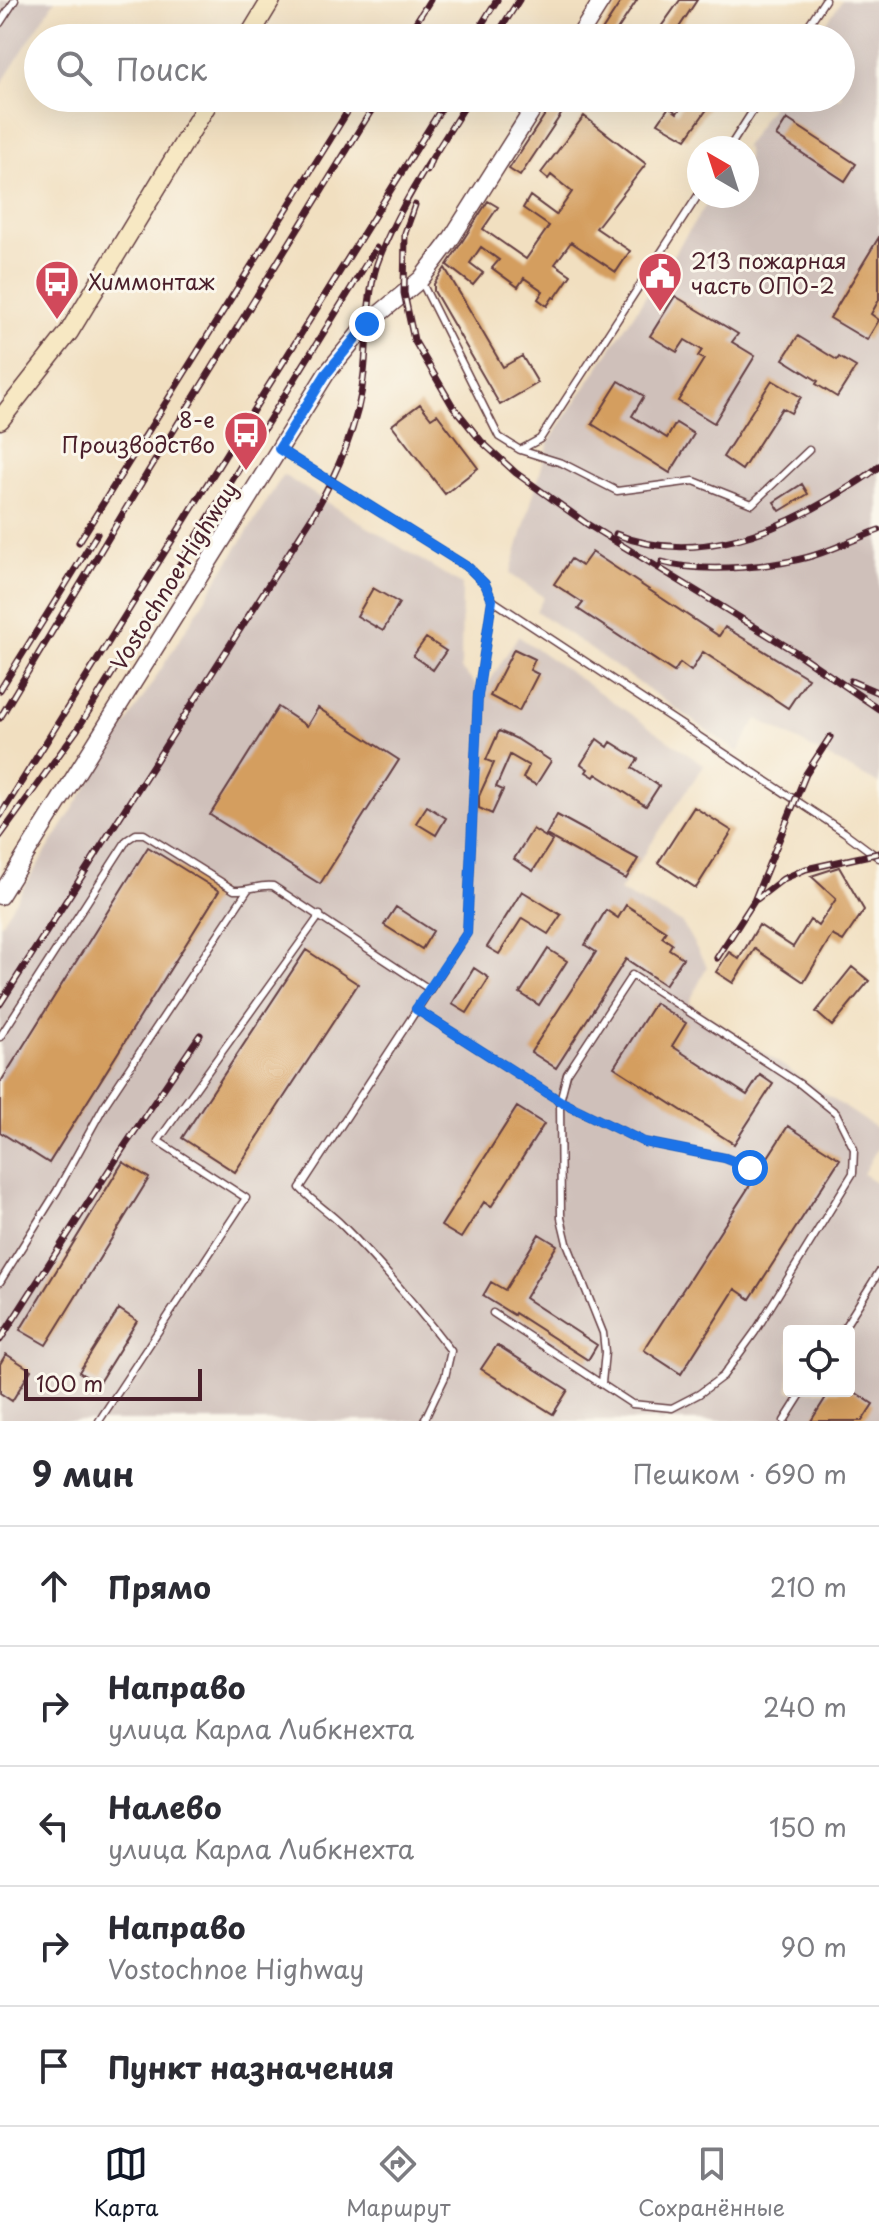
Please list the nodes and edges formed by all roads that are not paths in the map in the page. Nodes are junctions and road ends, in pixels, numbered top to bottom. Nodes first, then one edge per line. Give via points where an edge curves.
1 (15, 0) edge
2 (271, 0) edge
3 (602, 0) edge
4 (825, 0) edge
5 (0, 23) edge
6 (256, 24) edge
7 (587, 24) edge
8 (809, 24) edge
9 (203, 112) edge
10 (531, 112) edge
11 (752, 112) edge
12 (737, 136) edge
13 (690, 208) edge
14 (421, 279) junction
15 (0, 420) edge
16 (279, 449) junction
17 (520, 450) junction
18 (809, 450) dead end
19 (492, 600) junction
20 (879, 858) edge
21 (247, 891) junction
22 (0, 896) edge
23 (320, 915) junction
24 (429, 989) junction
25 (416, 1009) junction
26 (0, 1037) edge
27 (560, 1101) junction
28 (750, 1168) dead end
29 (879, 1272) edge
30 (0, 1282) edge
31 (493, 1313) dead end
32 (846, 1325) edge
33 (602, 1383) junction
34 (799, 1397) edge
35 (99, 1421) edge
36 (424, 1421) edge
37 (784, 1421) edge

1 - 5 lane
2 - 6 main road
3 - 7 street
4 - 8 lane
9 - 15 main road via 69,332
10 - 14 street, Vostochnoe Highway
11 - 12 lane
13 - 17 lane via 540,439
14 - 16 street, Vostochnoe Highway via 342,352
14 - 17 lane via 499,437
16 - 19 lane via 469,568
16 - 22 street, Vostochnoe Highway
17 - 18 lane via 562,463 617,491 694,481 752,504
19 - 20 lane
19 - 24 lane via 478,695 467,933
21 - 23 lane via 273,886
21 - 26 lane via 234,890 136,834 127,840
21 - 30 lane via 104,1106
23 - 24 lane
23 - 35 lane via 158,1141 246,1198
24 - 25 lane
25 - 27 lane
25 - 36 lane via 300,1188 396,1280 451,1351
27 - 28 lane via 644,1142
27 - 33 lane via 561,1218 603,1333
27 - 33 lane via 567,1074 632,975 800,1084 836,1113 854,1149 853,1173 723,1376 672,1408 632,1404
29 - 32 lane
31 - 33 lane
34 - 37 lane

